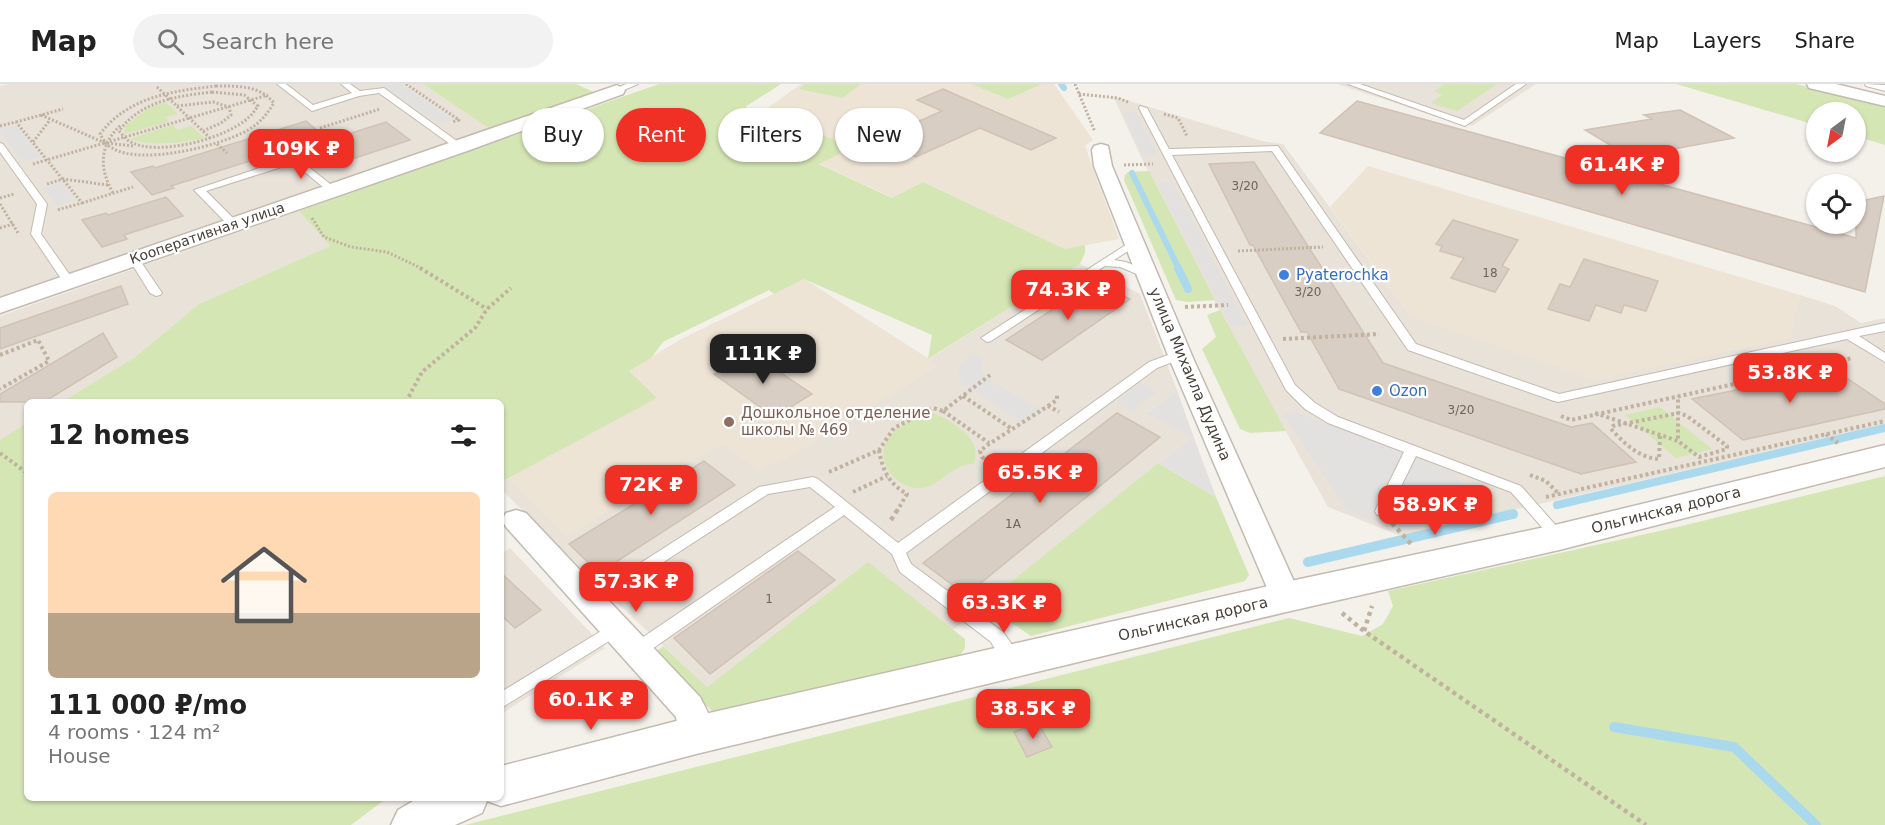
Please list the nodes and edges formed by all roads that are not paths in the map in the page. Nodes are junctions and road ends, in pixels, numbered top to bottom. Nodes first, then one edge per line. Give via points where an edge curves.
1 (281, 84) edge
2 (345, 84) edge
3 (1352, 84) edge
4 (1522, 84) edge
5 (1815, 84) edge
6 (1869, 84) edge
7 (618, 86) edge
8 (1885, 88) edge
9 (358, 94) junction
10 (1885, 101) edge
11 (1143, 108) dead end
12 (0, 146) edge
13 (460, 147) junction
14 (1165, 152) junction
15 (1102, 158) road end
16 (332, 190) junction
17 (233, 224) junction
18 (1135, 242) junction
19 (134, 259) junction
20 (1103, 263) junction
21 (1148, 275) junction
22 (68, 281) junction
23 (156, 293) dead end
24 (0, 306) edge
25 (1885, 327) edge
26 (1848, 334) junction
27 (987, 338) dead end
28 (1881, 356) edge
29 (1181, 358) junction
30 (1412, 450) junction
31 (1885, 456) edge
32 (842, 506) junction
33 (1382, 511) road end
34 (516, 520) dead end
35 (1559, 537) junction
36 (898, 551) junction
37 (1286, 597) junction
38 (591, 602) junction
39 (626, 639) junction
40 (1011, 662) junction
41 (504, 700) edge
42 (696, 735) junction
43 (504, 785) edge
44 (459, 801) edge
45 (414, 825) edge

1 - 9 lane via 312,108
2 - 9 lane
3 - 4 lane via 1465,123
5 - 10 street
6 - 8 lane
7 - 13 street, Кооперативная улица
9 - 13 lane via 381,90
11 - 14 lane
12 - 22 lane via 42,204 36,234
13 - 16 street, Кооперативная улица
14 - 26 lane via 1275,148 1412,348 1558,398
14 - 30 lane via 1290,387 1333,420
15 - 18 street, улица Михаила Дудина
16 - 17 street, Кооперативная улица
16 - 17 lane via 295,159 199,190
17 - 19 street, Кооперативная улица
18 - 20 lane
18 - 21 street, улица Михаила Дудина
19 - 22 street, Кооперативная улица
19 - 23 lane
20 - 21 lane via 1122,264
20 - 27 lane
21 - 29 street, улица Михаила Дудина
22 - 24 street, Кооперативная улица
25 - 26 lane
26 - 28 lane
29 - 36 lane via 1153,365
29 - 37 street, улица Михаила Дудина
30 - 33 lane
30 - 35 lane via 1516,489
31 - 35 street, Ольгинская дорога
32 - 36 lane
32 - 38 lane via 813,482 764,490
32 - 39 lane
34 - 38 street
35 - 37 street, Ольгинская дорога
36 - 40 lane via 904,568 997,637
37 - 40 street, Ольгинская дорога
38 - 39 street
39 - 41 lane
39 - 42 street via 688,707
40 - 42 street, Ольгинская дорога
42 - 43 street, Ольгинская дорога
44 - 45 street

